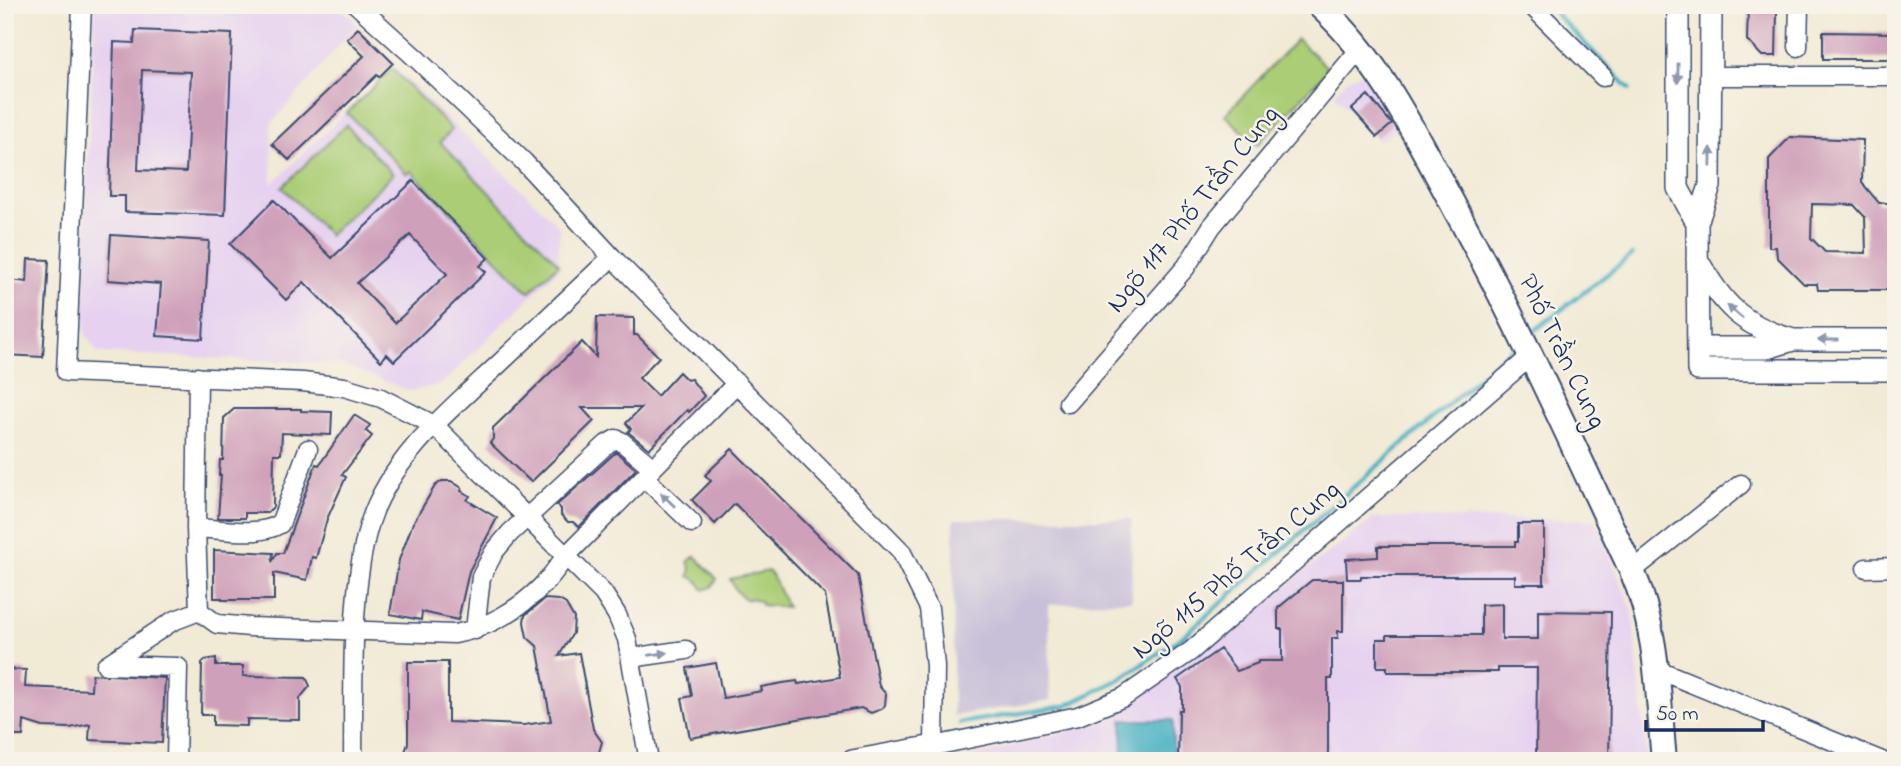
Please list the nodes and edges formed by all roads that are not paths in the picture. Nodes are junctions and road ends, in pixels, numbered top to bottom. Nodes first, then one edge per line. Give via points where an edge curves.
1 (82, 5) edge
2 (357, 5) edge
3 (1319, 5) edge
4 (1531, 5) edge
5 (1678, 5) edge
6 (1712, 5) edge
7 (1799, 5) edge
8 (1798, 47) dead end
9 (1360, 49) junction
10 (1712, 76) junction
11 (1896, 76) edge
12 (1603, 77) dead end
13 (1697, 223) junction
14 (612, 257) junction
15 (1697, 259) junction
16 (1793, 340) junction
17 (1896, 340) edge
18 (1528, 348) junction
19 (1698, 348) junction
20 (1896, 370) edge
21 (198, 376) junction
22 (737, 383) junction
23 (1068, 403) dead end
24 (434, 425) junction
25 (308, 449) dead end
26 (648, 472) junction
27 (1741, 484) dead end
28 (528, 518) junction
29 (692, 523) dead end
30 (197, 528) junction
31 (565, 557) junction
32 (1896, 567) edge
33 (1866, 568) dead end
34 (1632, 571) junction
35 (199, 611) junction
36 (475, 630) junction
37 (355, 631) junction
38 (686, 650) dead end
39 (630, 658) junction
40 (1656, 669) junction
41 (934, 746) junction
42 (176, 761) edge
43 (353, 761) edge
44 (649, 761) edge
45 (852, 761) edge
46 (1664, 761) edge
47 (1882, 761) edge

1 - 21 street via 66,372
2 - 14 street via 524,162
3 - 9 main road, Phố Trần Cung
4 - 12 street
5 -> 13 street via 1678,188
6 - 10 street
7 - 8 street
9 - 18 main road, Phố Trần Cung via 1409,122
9 - 23 street, Ngõ 117 Phố Trần Cung via 1212,226 1186,267
10 - 11 street
13 -> 10 street via 1710,186
13 - 15 street
14 - 22 street
14 - 24 street
16 -> 15 street via 1743,319 1726,304
15 - 19 street
17 -> 16 street
16 - 19 street via 1767,348
18 - 34 main road, Phố Trần Cung
18 - 41 street, Ngõ 115 Phố Trần Cung via 1191,651 1124,697 1078,716
19 - 20 street via 1698,370
21 - 24 street via 344,387 381,398
21 - 30 street
22 - 26 street
22 - 41 street via 901,551 929,608 935,666
24 - 28 street
24 - 37 street via 387,485 370,522
25 - 30 street via 280,524 270,530
26 - 28 street via 621,441 611,441
29 -> 26 street
26 - 31 street
27 - 34 street
28 - 31 street
28 - 36 street via 487,562 476,602
30 - 35 street
31 - 36 street via 541,588 499,619
31 - 39 street via 603,593 627,639
32 - 33 street
34 - 40 main road, Phố Trần Cung via 1644,597
35 - 37 street via 217,624
35 - 42 street via 173,621 106,665 178,667
36 - 37 street via 455,634
37 - 43 street
39 -> 38 street
39 - 44 street
40 - 46 main road, Phố Trần Cung
40 - 47 street
41 - 45 street

